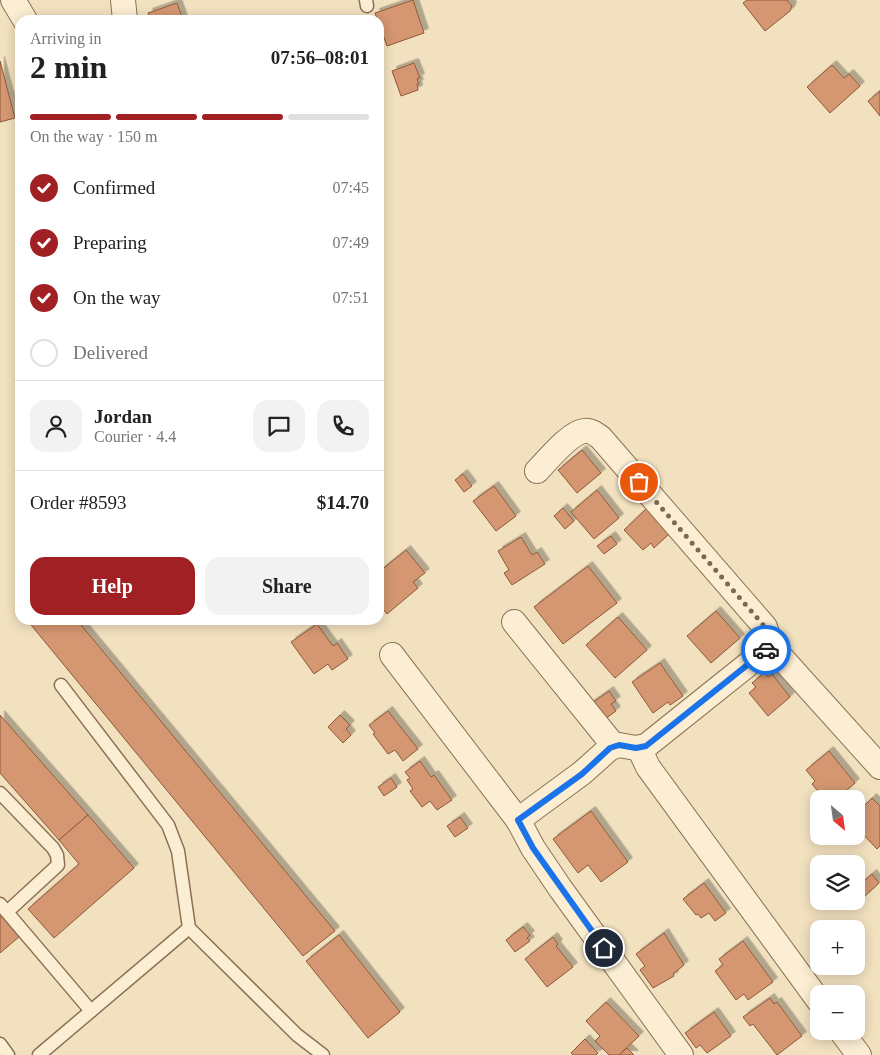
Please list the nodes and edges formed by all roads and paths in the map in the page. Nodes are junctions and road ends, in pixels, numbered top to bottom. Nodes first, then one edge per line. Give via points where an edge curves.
1 (13, 0) edge
2 (123, 0) edge
3 (22, 15) edge
4 (124, 15) edge
5 (537, 472) dead end
6 (514, 622) dead end
7 (771, 646) junction
8 (392, 655) dead end
9 (61, 685) dead end
10 (614, 746) junction
11 (639, 748) junction
12 (880, 768) edge
13 (0, 794) edge
14 (518, 820) junction
15 (4, 908) edge
16 (189, 928) junction
17 (810, 989) edge
18 (91, 1011) junction
19 (848, 1040) edge
20 (0, 1044) edge
21 (8, 1055) edge
22 (39, 1055) edge
23 (324, 1055) edge
24 (680, 1055) edge
25 (859, 1055) edge

1 - 3 street
2 - 4 street
5 - 7 street via 572,436 591,431 601,438 765,627
6 - 10 street
7 - 11 street via 646,746
7 - 12 street
8 - 14 street
9 - 16 lane via 168,825 178,851
10 - 11 street
10 - 14 street
11 - 17 street via 648,768
13 - 15 lane via 58,855 58,865
14 - 24 street via 560,888
15 - 18 lane
16 - 18 lane
16 - 23 lane via 297,1035
18 - 22 lane
19 - 25 street
20 - 21 lane

